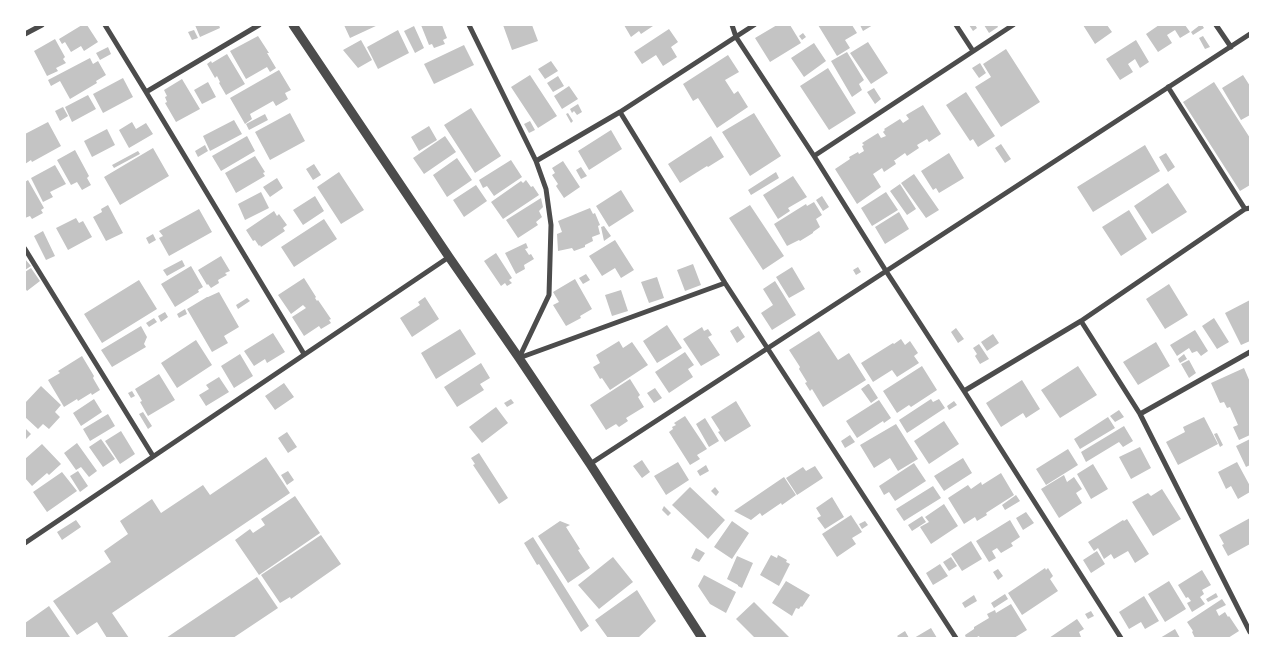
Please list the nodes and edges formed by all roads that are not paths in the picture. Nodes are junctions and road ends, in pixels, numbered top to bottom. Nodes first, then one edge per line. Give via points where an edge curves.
1 (42, 25) edge
2 (105, 25) edge
3 (259, 25) edge
4 (294, 25) edge
5 (468, 25) edge
6 (732, 25) edge
7 (754, 25) edge
8 (956, 25) edge
9 (1013, 25) edge
10 (1216, 25) edge
11 (25, 34) edge
12 (1250, 34) edge
13 (736, 37) junction
14 (1231, 47) junction
15 (973, 51) junction
16 (1168, 87) junction
17 (146, 92) junction
18 (620, 112) junction
19 (814, 156) junction
20 (536, 161) junction
21 (1248, 208) edge
22 (25, 249) edge
23 (449, 258) junction
24 (886, 271) junction
25 (725, 283) junction
26 (1081, 321) junction
27 (768, 348) junction
28 (1250, 352) edge
29 (304, 354) junction
30 (519, 358) junction
31 (964, 391) junction
32 (1140, 414) junction
33 (153, 456) junction
34 (590, 464) junction
35 (25, 543) edge
36 (1250, 632) edge
37 (702, 638) edge
38 (956, 638) edge
39 (1121, 638) edge

1 - 11 street
2 - 17 street
3 - 17 street
4 - 23 street
5 - 20 street
6 - 13 street
7 - 13 street
8 - 15 street
9 - 15 street
10 - 14 street
12 - 14 street
13 - 18 street
13 - 19 street
14 - 16 street
15 - 19 street
16 - 21 street
16 - 24 street
17 - 29 street
18 - 20 street
18 - 25 street
19 - 24 street
20 - 30 street via 546,189 551,225 549,295
21 - 26 street
22 - 33 street
23 - 29 street
23 - 30 street
24 - 27 street
24 - 31 street
25 - 27 street
25 - 30 street
26 - 31 street
26 - 32 street
27 - 34 street
27 - 38 street
28 - 32 street
29 - 33 street
30 - 34 street
31 - 39 street
32 - 36 street
33 - 35 street
34 - 37 street

